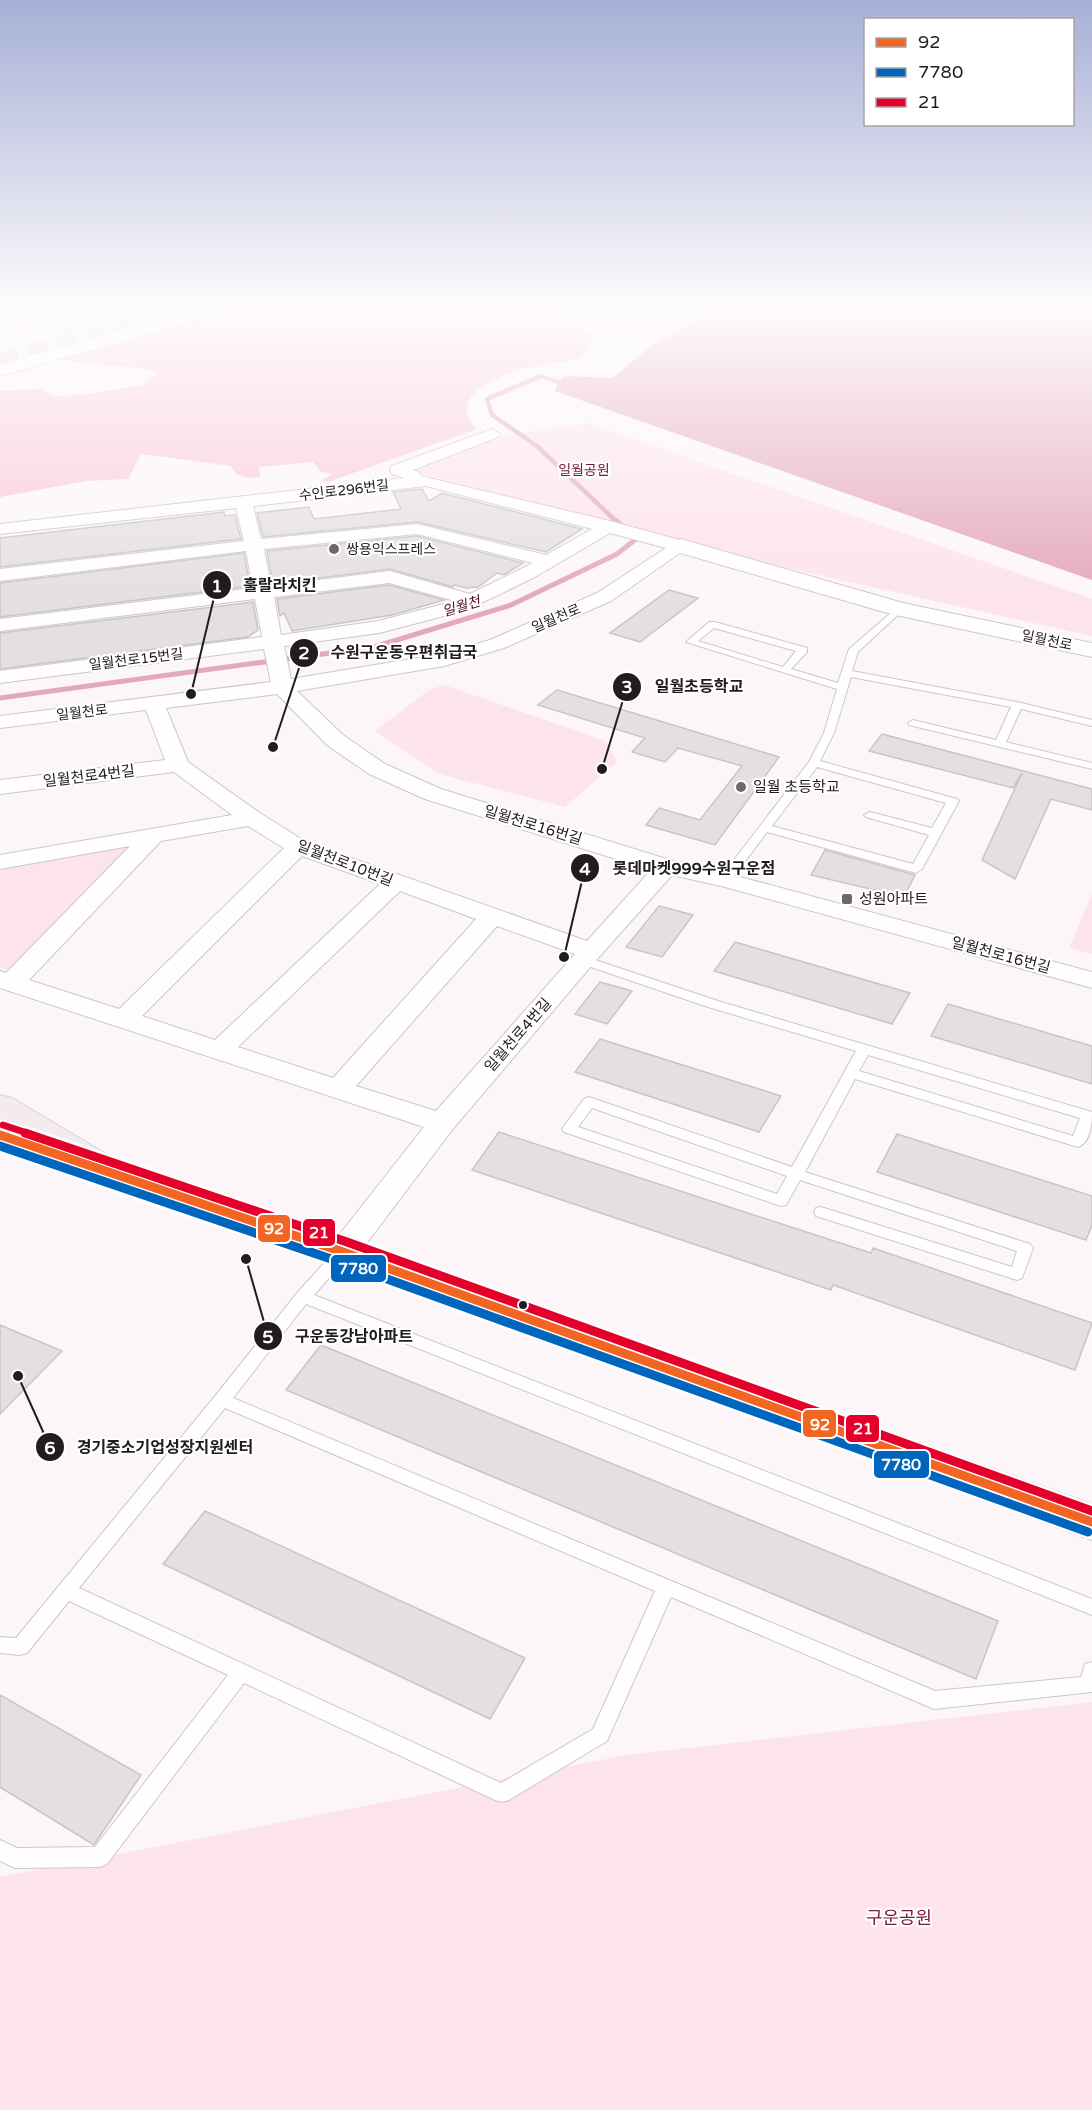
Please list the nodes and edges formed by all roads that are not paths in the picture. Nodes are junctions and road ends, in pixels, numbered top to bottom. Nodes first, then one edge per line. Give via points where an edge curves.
1 (492, 434) dead end
2 (426, 481) junction
3 (243, 502) junction
4 (0, 529) edge
5 (619, 529) junction
6 (670, 543) junction
7 (254, 545) junction
8 (548, 561) junction
9 (0, 575) edge
10 (262, 592) junction
11 (472, 600) junction
12 (899, 609) junction
13 (0, 625) edge
14 (1092, 650) edge
15 (277, 664) junction
16 (786, 669) junction
17 (848, 673) junction
18 (0, 677) edge
19 (843, 688) junction
20 (154, 704) junction
21 (1017, 705) junction
22 (0, 722) edge
23 (913, 723) dead end
24 (1092, 723) edge
25 (1000, 744) junction
26 (814, 763) junction
27 (178, 765) junction
28 (1092, 766) edge
29 (0, 787) edge
30 (870, 815) dead end
31 (252, 818) junction
32 (766, 828) junction
33 (936, 833) junction
34 (154, 835) junction
35 (298, 847) junction
36 (0, 862) edge
37 (668, 867) junction
38 (725, 880) junction
39 (396, 882) junction
40 (492, 916) junction
41 (587, 955) junction
42 (1092, 980) edge
43 (6, 981) edge
44 (124, 1019) junction
45 (864, 1049) junction
46 (220, 1050) junction
47 (851, 1073) junction
48 (338, 1089) junction
49 (0, 1106) edge
50 (442, 1123) junction
51 (0, 1135) edge
52 (105, 1170) junction
53 (796, 1174) junction
54 (821, 1212) dead end
55 (343, 1252) junction
56 (303, 1297) junction
57 (222, 1400) junction
58 (1092, 1522) edge
59 (666, 1587) junction
60 (66, 1591) junction
61 (1092, 1607) edge
62 (0, 1645) edge
63 (1092, 1670) edge
64 (242, 1672) junction
65 (0, 1850) edge

1 - 2 street via 398,470
2 - 3 street, 수인로296번길
2 - 5 street, 수인로296번길
3 - 4 street, 수인로296번길
3 - 7 street
5 - 6 street, 수인로296번길
5 - 8 street, 일월천로15번길
6 - 12 street, 일월천로
6 - 15 street, 일월천로 via 604,597 497,644 444,660
7 - 8 street via 417,529
7 - 9 street
7 - 10 street
8 - 11 street, 일월천로15번길
10 - 11 street via 390,577
10 - 13 street
10 - 15 street
11 - 15 street, 일월천로15번길 via 379,627
12 - 14 street, 일월천로
12 - 17 lane via 853,651
15 - 18 street, 일월천로15번길
15 - 20 street, 일월천로
15 - 37 street, 일월천로16번길 via 334,740 377,769 433,794
16 - 16 lane via 743,657 691,642 712,624 803,650
16 - 19 lane
17 - 19 lane
17 - 21 lane
19 - 26 lane via 829,733
20 - 22 street, 일월천로
20 - 27 street
21 - 24 lane
21 - 25 lane
23 - 25 lane
25 - 28 lane
26 - 32 lane
26 - 33 lane via 953,801
27 - 29 street, 일월천로4번길
27 - 31 street, 일월천로10번길
30 - 33 lane
31 - 34 street
31 - 35 street, 일월천로10번길
32 - 33 lane via 916,869
32 - 38 lane
34 - 36 street
34 - 43 street
35 - 39 street, 일월천로10번길
35 - 44 street
37 - 38 street, 일월천로16번길
37 - 41 street, 일월천로4번길
38 - 42 street, 일월천로16번길
39 - 40 street, 일월천로10번길
39 - 46 street
40 - 41 street, 일월천로10번길
40 - 48 street
41 - 45 lane via 713,1004
41 - 50 street, 일월천로4번길
43 - 44 street
44 - 46 street
45 - 47 lane
45 - 47 lane via 1088,1116 1078,1142
46 - 48 street
47 - 53 lane
48 - 50 street
49 - 52 main road
50 - 55 street, 일월천로4번길
51 - 52 street
52 - 55 street
53 - 53 lane via 589,1102 569,1130 781,1201
53 - 54 lane via 1025,1248 1017,1274
55 - 56 lane
55 - 58 street
56 - 57 lane
56 - 61 lane
57 - 59 lane
57 - 60 lane
59 - 63 lane via 934,1700 1089,1685
59 - 64 lane via 600,1735 502,1793
60 - 62 lane via 20,1647
60 - 64 lane
64 - 65 lane via 100,1857 15,1858

